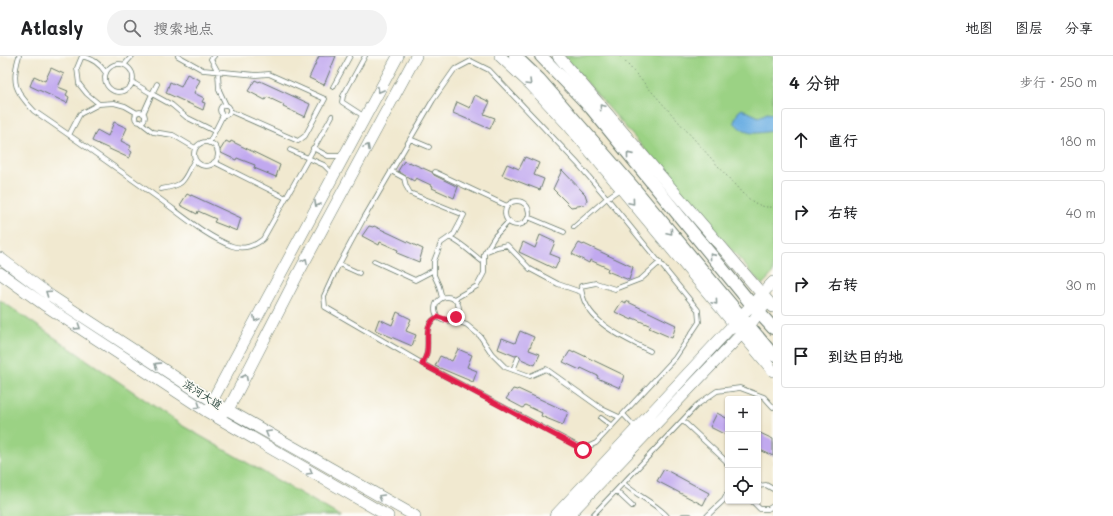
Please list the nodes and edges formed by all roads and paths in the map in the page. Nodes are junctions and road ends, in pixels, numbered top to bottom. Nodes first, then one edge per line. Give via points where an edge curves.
1 (19, 56) edge
2 (82, 56) edge
3 (132, 56) edge
4 (178, 56) edge
5 (214, 56) edge
6 (350, 56) edge
7 (365, 56) edge
8 (398, 56) edge
9 (416, 56) edge
10 (500, 56) edge
11 (515, 56) edge
12 (541, 56) edge
13 (558, 56) edge
14 (620, 56) edge
15 (124, 65) junction
16 (218, 72) junction
17 (106, 73) junction
18 (132, 82) junction
19 (156, 84) dead end
20 (333, 86) dead end
21 (152, 94) junction
22 (99, 104) junction
23 (226, 105) junction
24 (230, 111) junction
25 (137, 113) junction
26 (143, 114) junction
27 (223, 115) junction
28 (332, 116) dead end
29 (365, 117) junction
30 (140, 122) junction
31 (214, 131) junction
32 (69, 135) junction
33 (410, 139) junction
34 (209, 143) junction
35 (429, 147) dead end
36 (195, 148) junction
37 (313, 148) junction
38 (290, 150) dead end
39 (344, 156) junction
40 (308, 157) junction
41 (195, 159) junction
42 (214, 162) junction
43 (391, 171) junction
44 (435, 172) dead end
45 (334, 175) junction
46 (625, 186) junction
47 (161, 189) dead end
48 (286, 198) junction
49 (607, 198) junction
50 (507, 206) junction
51 (773, 207) edge
52 (528, 217) junction
53 (509, 221) junction
54 (574, 227) dead end
55 (564, 232) dead end
56 (449, 237) junction
57 (485, 252) junction
58 (0, 258) edge
59 (374, 261) dead end
60 (483, 262) junction
61 (660, 262) junction
62 (339, 264) junction
63 (434, 270) junction
64 (0, 273) edge
65 (358, 273) dead end
66 (773, 282) edge
67 (581, 292) junction
68 (442, 298) junction
69 (454, 299) junction
70 (769, 300) edge
71 (755, 308) junction
72 (438, 317) junction
73 (452, 319) junction
74 (741, 325) junction
75 (773, 328) edge
76 (650, 351) dead end
77 (773, 355) edge
78 (518, 358) dead end
79 (422, 364) junction
80 (513, 370) junction
81 (773, 371) edge
82 (212, 401) junction
83 (773, 407) edge
84 (228, 410) junction
85 (214, 416) junction
86 (621, 416) junction
87 (600, 418) dead end
88 (683, 421) junction
89 (612, 426) junction
90 (637, 428) junction
91 (725, 459) edge
92 (623, 483) junction
93 (761, 486) edge
94 (773, 489) edge
95 (616, 491) junction
96 (725, 498) edge
97 (755, 504) edge
98 (632, 506) dead end
99 (773, 506) edge
100 (388, 516) edge
101 (415, 516) edge
102 (555, 516) edge
103 (568, 516) edge
104 (592, 516) edge
105 (667, 516) edge
106 (683, 516) edge
107 (690, 516) edge
108 (707, 516) edge

1 - 32 lane via 14,84 21,97 34,111
2 - 17 lane via 93,59
2 - 22 lane via 77,68 79,84
3 - 15 lane
4 - 16 lane via 203,70
5 - 16 lane via 211,58
6 - 20 lane
7 - 29 lane via 342,102
8 -> 29 street
84 -> 9 street
10 -> 46 street via 536,90
11 - 46 main road via 539,79
71 -> 12 main road via 591,108
70 -> 13 street
14 - 51 path via 743,194 765,208
15 - 17 lane via 112,66
15 - 18 lane via 131,71
16 - 23 lane via 219,90
16 - 24 lane via 269,74 325,99 305,136 298,141
17 - 18 lane via 108,86 115,91 124,91
18 - 21 lane
19 - 21 lane
21 - 26 lane
21 - 31 lane via 172,105 186,117
22 - 25 lane via 114,103
22 - 32 lane via 80,114
23 - 24 lane
23 - 27 lane via 220,110
24 - 27 lane
25 - 26 lane
25 - 30 lane via 135,118
26 - 30 lane via 144,118
27 - 31 lane
28 - 37 lane
29 - 39 street
30 - 36 lane via 153,132 173,135
31 - 34 lane
32 - 48 lane via 186,218 234,247 246,248 263,240
33 - 35 lane
33 - 43 lane
33 - 49 lane via 454,70 471,61 490,70
34 - 36 lane via 201,143
34 - 42 lane via 217,151
36 - 41 lane
37 - 39 lane via 328,156
37 - 40 lane
38 - 40 lane
39 - 45 street
40 - 45 lane via 324,165
40 - 48 lane
41 - 42 lane via 204,166
41 - 47 lane via 186,178 177,187
42 - 48 lane
43 - 56 lane via 404,178 410,193 464,215 454,234
43 - 62 lane
44 - 50 lane
45 -> 82 street
46 - 49 lane
46 -> 74 main road
49 - 54 lane
49 - 61 lane
50 - 52 lane via 513,202 524,203 529,209
50 - 53 lane via 506,214
52 - 53 lane via 519,224
52 - 55 lane
53 - 57 lane
56 - 60 lane via 470,249
56 - 63 lane via 441,243 434,261
57 - 60 lane
57 - 67 lane via 507,245 530,269 558,284
82 -> 58 street, 滨河大道 via 51,296
59 - 63 lane via 415,280
60 - 69 lane via 484,273 477,286
61 - 67 lane via 641,279 629,285 616,289 596,283 581,286
61 - 86 lane via 698,310 699,322 675,358
62 - 65 lane
62 - 79 lane via 324,296 325,307
63 - 68 lane
64 -> 85 street, 滨河大道
66 - 70 street
67 - 76 lane via 594,316 615,334
68 - 69 lane
68 - 72 lane via 435,306
69 - 73 lane via 459,309
70 - 71 street
71 - 74 street
71 - 75 main road
72 - 73 lane via 444,320
72 - 79 lane via 429,325 427,352
73 - 80 lane via 480,336 492,354 505,367
74 - 77 main road
74 - 81 street
74 - 90 street
74 - 103 street
78 - 80 lane
79 - 89 lane via 583,450 596,443
80 - 86 lane via 530,376 546,369 602,409
82 - 84 street, 滨河大道
82 - 85 street
83 - 88 lane via 764,397 740,388 718,391 697,405
84 - 85 street
101 -> 84 street, 滨河大道
85 -> 100 street, 滨河大道
86 - 89 lane
86 - 90 lane
87 - 89 lane
88 - 91 lane
88 - 92 lane
90 - 102 street
92 - 95 lane
92 - 105 lane via 632,492 657,505
93 - 94 lane
95 - 98 lane
95 - 104 lane
96 - 108 lane
97 - 99 lane via 760,509
106 - 107 lane

